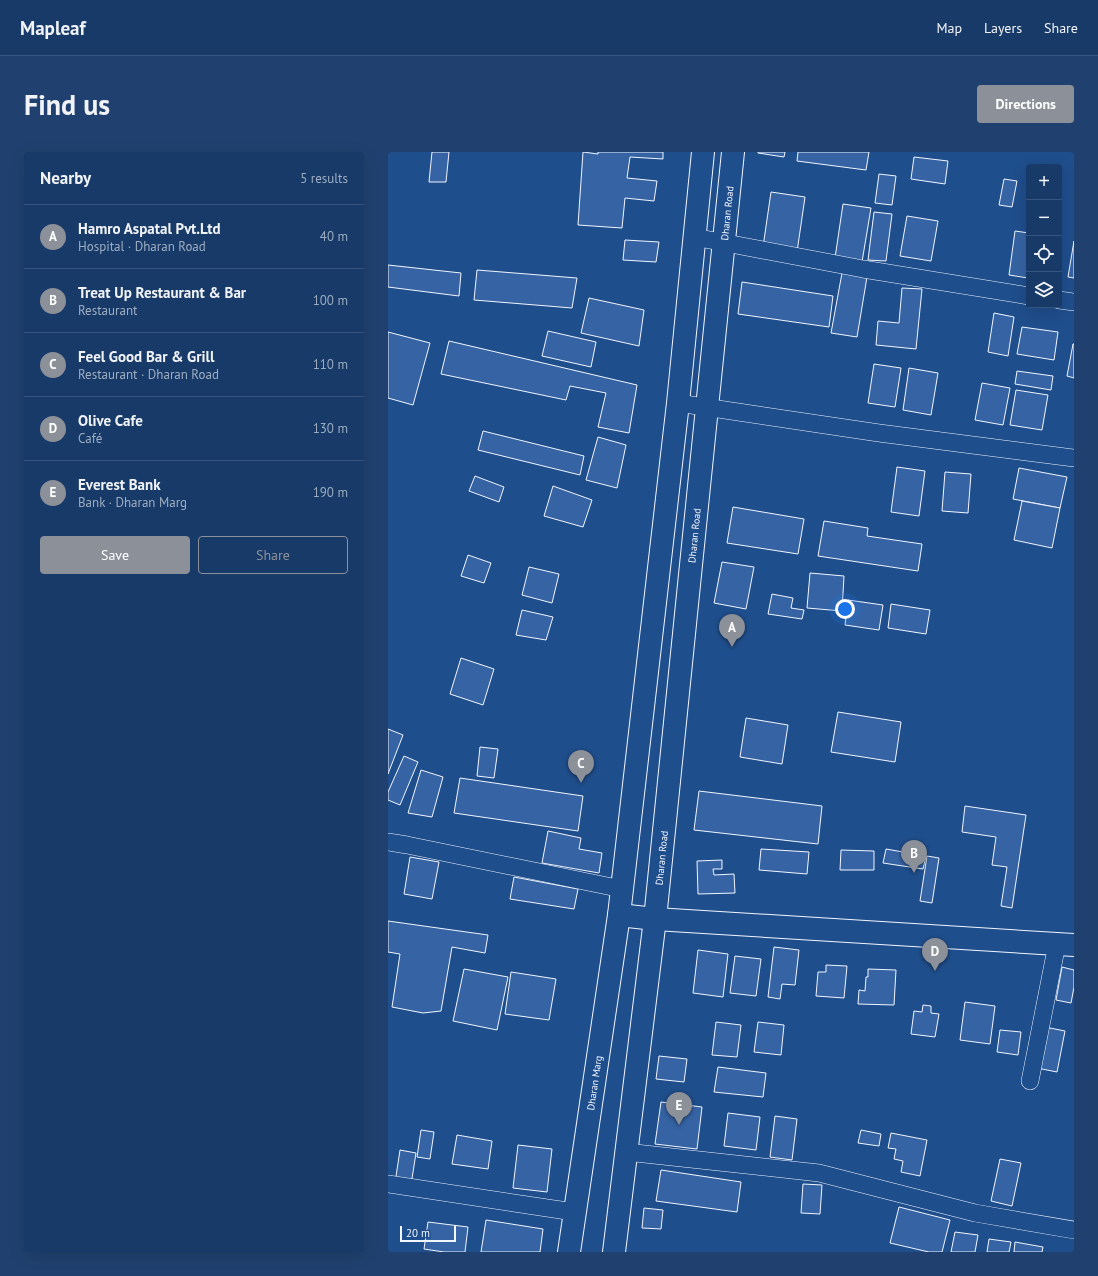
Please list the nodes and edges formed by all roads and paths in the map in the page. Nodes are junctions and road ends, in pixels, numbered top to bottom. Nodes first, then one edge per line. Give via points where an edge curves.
1 (703, 152) edge
2 (733, 152) edge
3 (694, 237) junction
4 (724, 242) junction
5 (1026, 296) edge
6 (1062, 300) edge
7 (1074, 302) edge
8 (678, 403) junction
9 (708, 408) junction
10 (1074, 458) edge
11 (388, 842) edge
12 (622, 889) junction
13 (619, 915) junction
14 (655, 919) junction
15 (1066, 944) edge
16 (1030, 1081) dead end
17 (626, 1152) junction
18 (388, 1184) edge
19 (574, 1212) junction
20 (1074, 1230) edge
21 (569, 1252) edge
22 (614, 1252) edge

1 - 3 main road
2 - 4 main road, Dharan Road
3 - 4 street
3 - 8 main road
4 - 5 street via 863,269
4 - 9 main road, Dharan Road
6 - 7 street
8 - 9 street
8 - 12 main road
9 - 10 street
9 - 14 main road, Dharan Road
11 - 12 street
12 - 13 main road
13 - 14 main road
13 - 19 main road, Dharan Marg
14 - 15 main road
14 - 17 main road
15 - 16 street
17 - 20 street via 819,1173 975,1213
17 - 22 main road
18 - 19 street
19 - 21 main road, Dharan Marg

